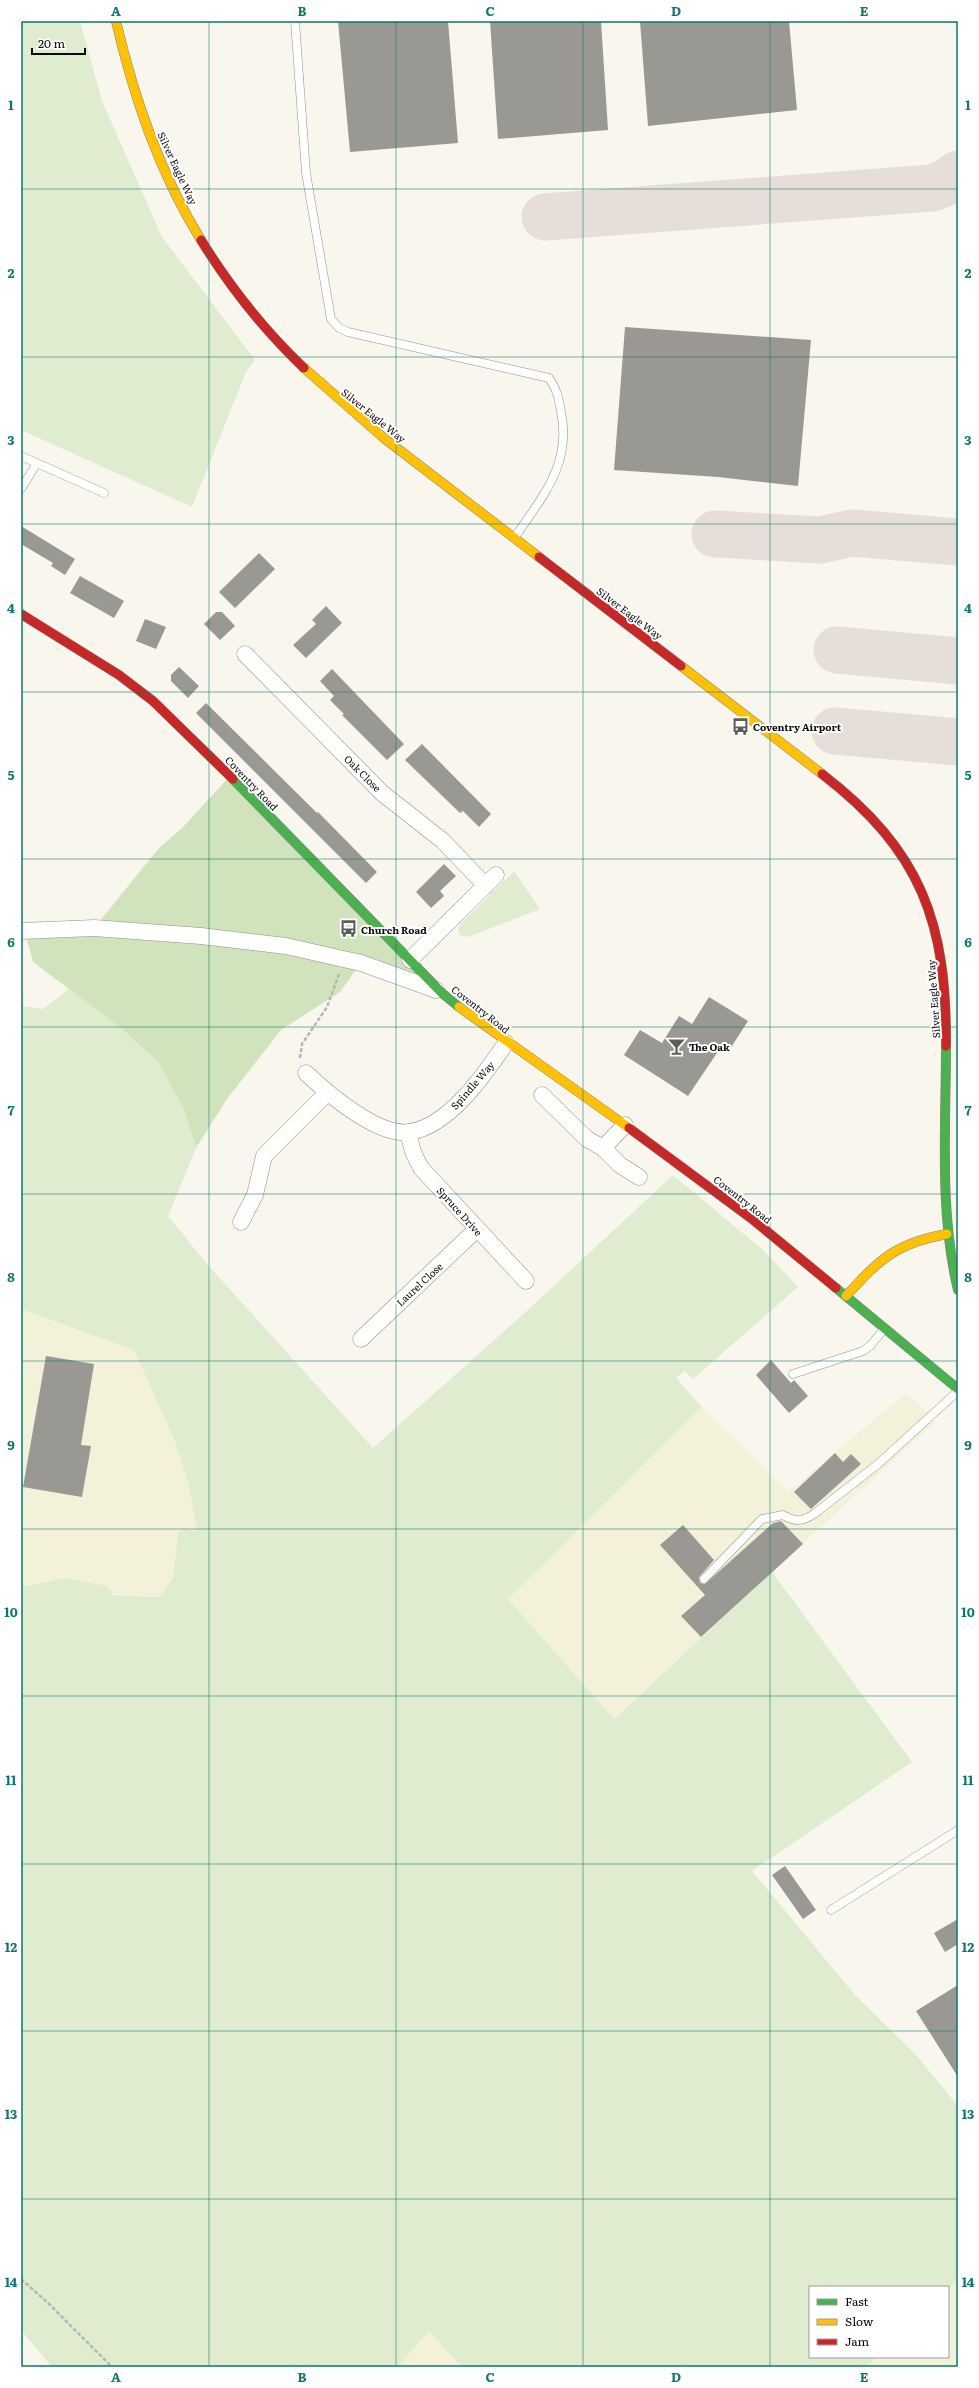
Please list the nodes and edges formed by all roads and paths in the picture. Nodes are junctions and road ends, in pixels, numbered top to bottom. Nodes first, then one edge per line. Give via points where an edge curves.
1 (116, 21) edge
2 (295, 21) edge
3 (21, 456) edge
4 (37, 463) junction
5 (21, 489) edge
6 (104, 493) dead end
7 (514, 538) junction
8 (21, 614) edge
9 (245, 654) dead end
10 (21, 931) edge
11 (344, 959) junction
12 (410, 960) junction
13 (442, 993) junction
14 (506, 1043) junction
15 (306, 1074) joint
16 (327, 1093) junction
17 (542, 1095) dead end
18 (625, 1124) junction
19 (408, 1132) junction
20 (603, 1148) junction
21 (639, 1177) dead end
22 (241, 1222) dead end
23 (476, 1229) junction
24 (947, 1234) junction
25 (526, 1280) dead end
26 (958, 1290) edge
27 (846, 1296) junction
28 (884, 1328) junction
29 (360, 1339) dead end
30 (793, 1374) dead end
31 (958, 1390) edge
32 (704, 1579) dead end
33 (958, 1830) edge
34 (831, 1910) dead end
35 (21, 2279) edge
36 (112, 2367) edge

1 - 7 street, Silver Eagle Way via 136,102 159,158 180,202 205,245 240,296 270,334 347,409
2 - 7 lane via 306,173 331,319 339,328 348,332 549,378 556,387 564,429 563,453 552,482
3 - 4 lane
4 - 5 lane
4 - 6 lane
7 - 24 street, Silver Eagle Way via 844,791 869,814 915,875 932,914 945,981
8 - 12 street, Coventry Road via 119,675 154,701
9 - 12 street, Oak Close via 382,793 491,880
10 - 11 street via 94,928 201,936 286,946
11 - 13 street via 391,972
11 - 15 path via 327,1007 302,1044 299,1054 301,1066
12 - 13 street, Coventry Road
13 - 14 street, Coventry Road
14 - 18 street, Coventry Road
14 - 19 street, Spindle Way via 486,1072 447,1113 428,1126
15 - 16 street, Spindle Way
16 - 19 street, Spindle Way via 379,1126
16 - 22 street via 264,1156 256,1195
17 - 20 street via 588,1139
18 - 20 street
18 - 27 street, Coventry Road via 746,1214
19 - 23 street, Spruce Drive via 413,1152 421,1168
20 - 21 street via 620,1165
23 - 25 street, Spruce Drive
23 - 29 street, Laurel Close
24 - 26 street, Silver Eagle Way
24 - 27 street via 908,1242 890,1252
27 - 28 street, Coventry Road
28 - 30 lane via 863,1351
28 - 31 street, Coventry Road
31 - 32 lane via 878,1464 814,1514 803,1521 792,1520 783,1515 762,1519
33 - 34 lane
35 - 36 path

